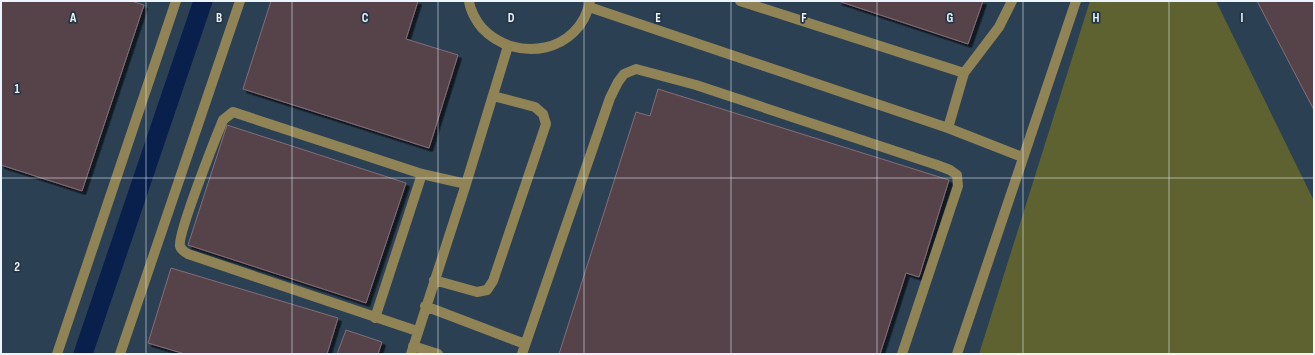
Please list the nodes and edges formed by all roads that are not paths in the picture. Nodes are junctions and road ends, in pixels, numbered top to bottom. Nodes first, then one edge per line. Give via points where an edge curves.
1 (176, 1) edge
2 (240, 1) edge
3 (468, 1) edge
4 (740, 1) edge
5 (1012, 1) edge
6 (1076, 1) edge
7 (590, 4) edge
8 (508, 46) junction
9 (964, 73) junction
10 (492, 96) junction
11 (948, 128) junction
12 (1022, 158) junction
13 (422, 174) junction
14 (466, 184) junction
15 (434, 280) junction
16 (425, 306) junction
17 (375, 318) junction
18 (418, 331) junction
19 (525, 344) junction
20 (412, 350) edge
21 (57, 354) edge
22 (120, 354) edge
23 (438, 354) edge
24 (522, 354) edge
25 (902, 354) edge
26 (957, 354) edge

1 - 21 street
2 - 22 street
3 - 8 street via 477,23 490,37
4 - 9 street
5 - 9 street via 999,27
6 - 12 street
7 - 8 street via 583,20 574,31 556,44 536,50
7 - 11 street
8 - 10 street
9 - 11 street
10 - 14 street
10 - 15 street via 535,107 543,114 546,124 494,281 487,290 478,292
11 - 12 street
12 - 26 street
13 - 14 street
13 - 17 street
13 - 17 street via 233,112 222,120 180,238 179,245 188,254
14 - 15 street
15 - 16 street
16 - 18 street
16 - 19 street
17 - 18 street
18 - 20 street
19 - 24 street
19 - 25 street via 610,98 624,74 636,69 696,85 955,172 959,180 958,186
20 - 23 street

